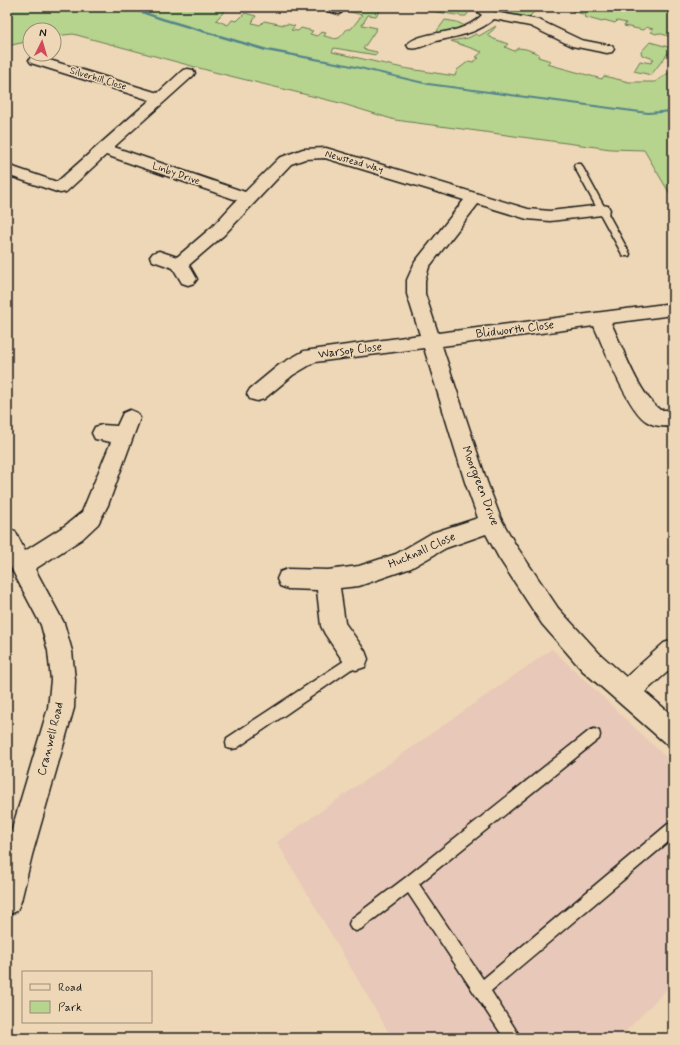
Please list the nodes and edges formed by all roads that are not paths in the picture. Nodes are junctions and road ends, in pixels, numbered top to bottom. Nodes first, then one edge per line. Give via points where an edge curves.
1 (318, 7) edge
2 (477, 7) edge
3 (339, 12) dead end
4 (491, 15) junction
5 (419, 38) dead end
6 (606, 49) dead end
7 (43, 62) edge
8 (188, 74) dead end
9 (160, 98) junction
10 (104, 149) junction
11 (578, 166) dead end
12 (7, 170) edge
13 (248, 198) junction
14 (474, 198) junction
15 (602, 210) junction
16 (626, 254) dead end
17 (159, 257) dead end
18 (673, 309) edge
19 (600, 319) junction
20 (430, 340) junction
21 (258, 394) dead end
22 (673, 418) edge
23 (102, 433) dead end
24 (492, 522) junction
25 (7, 538) edge
26 (22, 565) junction
27 (288, 579) dead end
28 (328, 580) junction
29 (673, 651) edge
30 (356, 658) joint
31 (627, 692) junction
32 (673, 733) edge
33 (594, 735) dead end
34 (232, 743) dead end
35 (673, 829) edge
36 (410, 882) junction
37 (7, 901) edge
38 (356, 924) dead end
39 (482, 990) junction
40 (513, 1038) edge

1 - 3 lane
2 - 4 street
4 - 5 street via 481,25 468,31
4 - 6 street via 534,23 572,40 583,49
7 - 9 street, Silverhill Close
8 - 9 street
9 - 10 street
10 - 12 street via 60,188
10 - 13 street, Linby Drive
11 - 15 lane
13 - 14 street, Newstead Way via 285,161 295,156 317,152
13 - 17 street, Newstead Way via 184,271
14 - 15 street, Newstead Way via 522,204 527,214 550,216
14 - 20 street, Moorgreen Drive via 421,266 416,280 416,294
15 - 16 lane
18 - 19 street, Blidworth Close
19 - 20 street, Blidworth Close
19 - 22 street via 644,409 653,416
20 - 21 street, Warsop Close via 311,356 286,370
20 - 24 street, Moorgreen Drive via 476,482
23 - 26 street via 126,426 90,518 74,532
24 - 28 street, Hucknall Close via 440,540 403,561 359,576
24 - 31 street, Moorgreen Drive via 507,551 550,616 591,662
25 - 26 street, Cranwell Road
26 - 37 street, Cranwell Road via 52,624 60,650 63,680 61,708
27 - 28 street, Hucknall Close
28 - 30 street via 333,626
29 - 31 street
30 - 34 lane
31 - 32 street, Moorgreen Drive
33 - 36 lane
35 - 39 lane
36 - 38 lane
36 - 39 lane
39 - 40 lane

